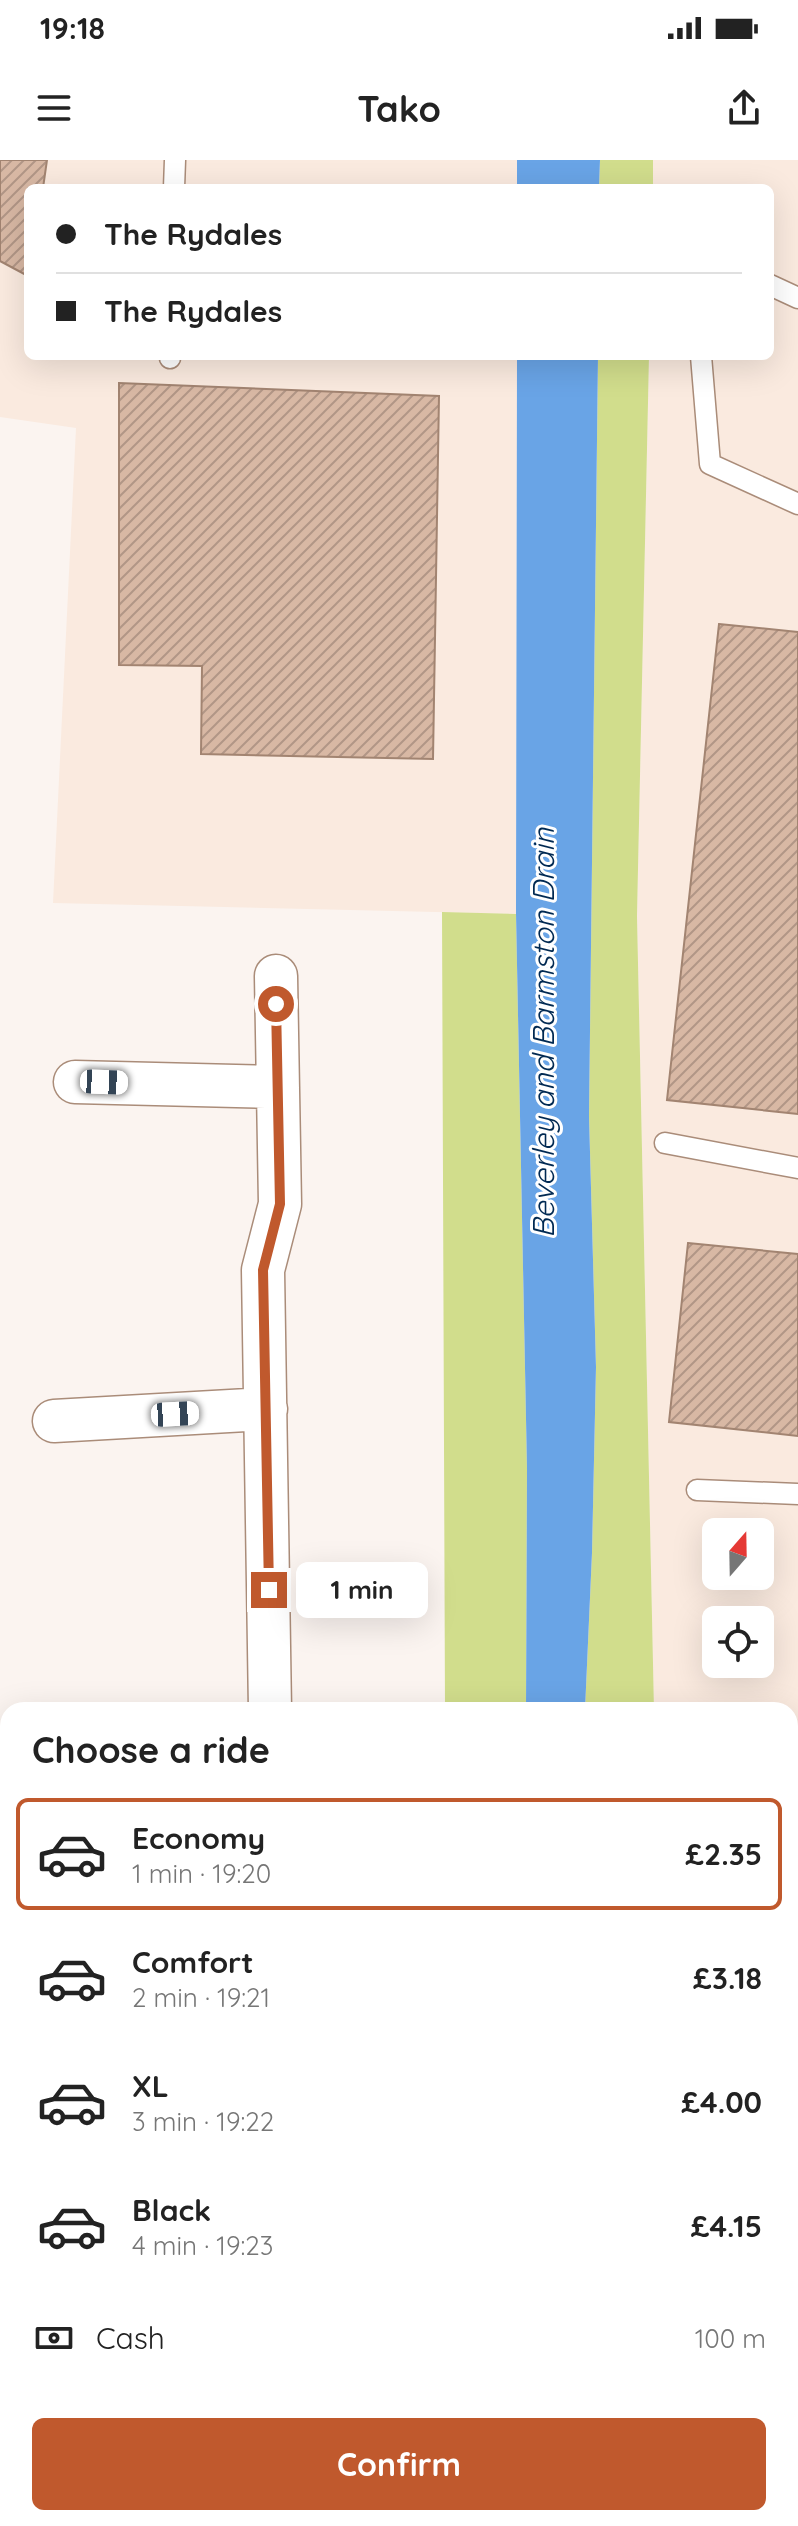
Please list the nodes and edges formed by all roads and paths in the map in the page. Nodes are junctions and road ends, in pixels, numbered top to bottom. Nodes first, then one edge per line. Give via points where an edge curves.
1 (175, 160) edge
2 (174, 184) edge
3 (774, 287) edge
4 (798, 298) edge
5 (701, 360) edge
6 (798, 504) edge
7 (276, 976) dead end
8 (75, 1082) dead end
9 (278, 1087) junction
10 (665, 1143) dead end
11 (798, 1168) edge
12 (266, 1409) junction
13 (54, 1421) dead end
14 (697, 1490) dead end
15 (798, 1494) edge
16 (270, 1702) edge

1 - 2 lane
3 - 4 lane
5 - 6 lane via 710,464
7 - 9 street
8 - 9 street
9 - 12 street via 280,1204 263,1270
10 - 11 lane
12 - 13 street
12 - 16 street
14 - 15 lane

